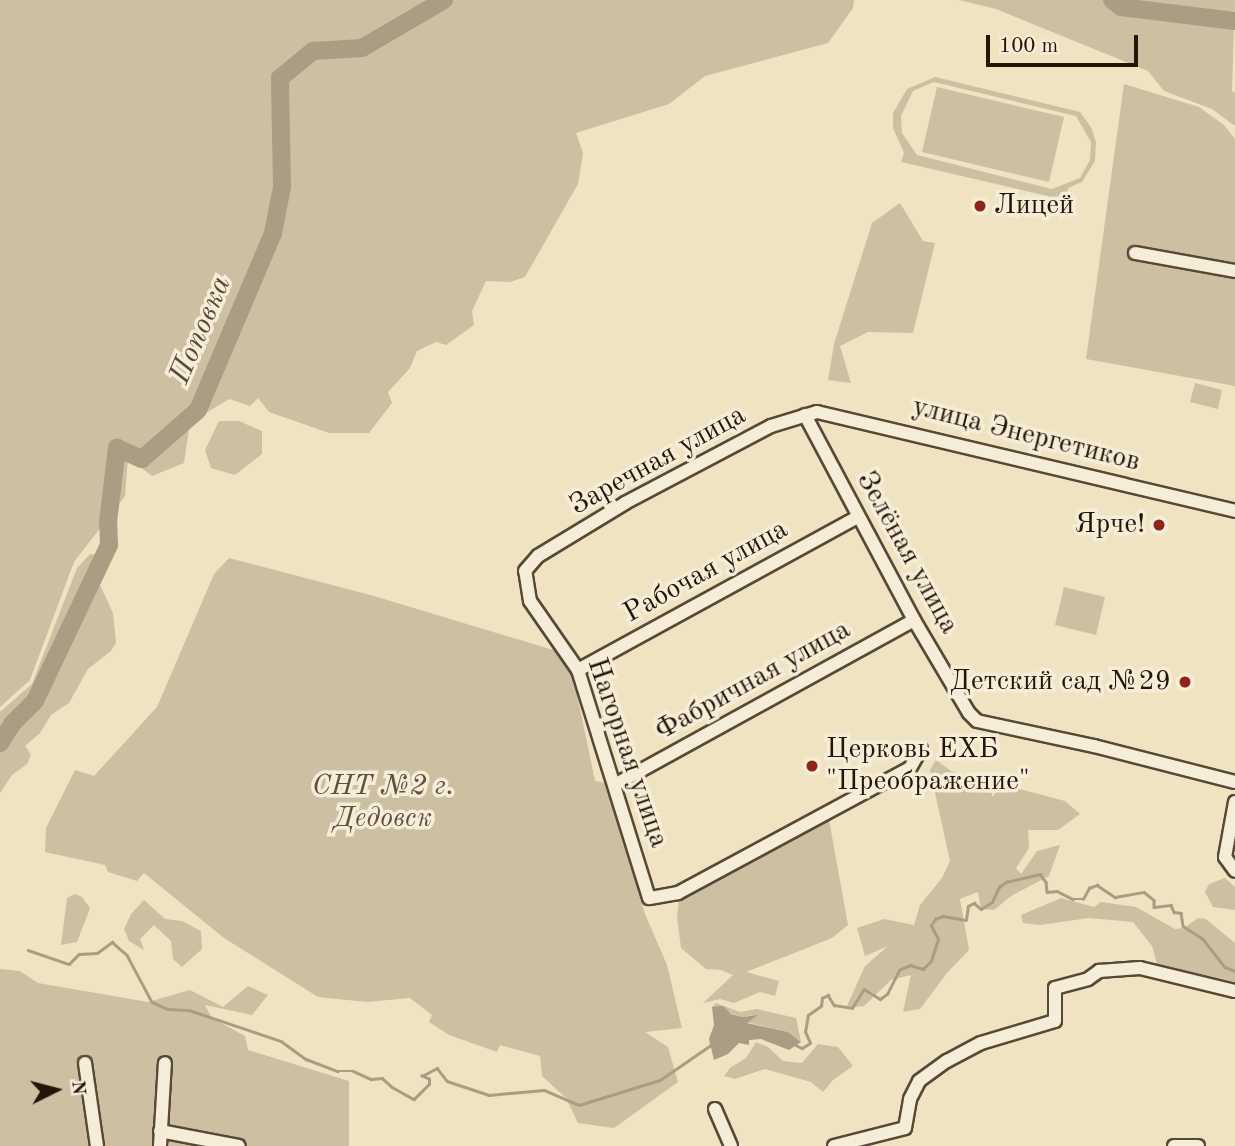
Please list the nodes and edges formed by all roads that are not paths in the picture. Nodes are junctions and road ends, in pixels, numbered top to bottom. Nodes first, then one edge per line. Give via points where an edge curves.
1 (1135, 253) dead end
2 (1235, 271) edge
3 (805, 415) junction
4 (1235, 511) edge
5 (857, 517) junction
6 (538, 556) joint
7 (914, 620) junction
8 (578, 670) junction
9 (922, 749) dead end
10 (1235, 782) edge
11 (616, 784) junction
12 (1235, 802) edge
13 (1235, 871) edge
14 (1235, 991) edge
15 (85, 1063) dead end
16 (165, 1063) dead end
17 (715, 1109) dead end
18 (160, 1131) junction
19 (97, 1146) edge
20 (160, 1146) edge
21 (239, 1146) edge
22 (730, 1146) edge
23 (834, 1146) edge
24 (1174, 1146) edge
25 (1198, 1146) edge

1 - 2 street
3 - 4 street, улица Энергетиков via 827,413
3 - 5 street, Зелёная улица
3 - 6 street, Заречная улица via 771,426 625,503
5 - 7 street, Зелёная улица
5 - 8 street, Рабочая улица
6 - 8 street, Нагорная улица via 525,571 530,601
7 - 10 street, Зелёная улица via 977,721
7 - 11 street, Фабричная улица
8 - 11 street, Нагорная улица
9 - 11 street, Нагорная улица via 910,768 678,892 649,898
12 - 13 street via 1225,858
14 - 23 street via 1140,968 1099,971 1055,988 1055,1021 981,1043 947,1060 919,1081 905,1128
15 - 19 street
16 - 18 street
17 - 22 street
18 - 20 street
18 - 21 street
24 - 25 street

